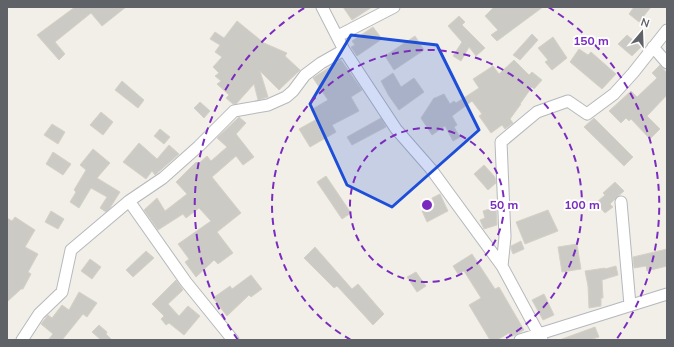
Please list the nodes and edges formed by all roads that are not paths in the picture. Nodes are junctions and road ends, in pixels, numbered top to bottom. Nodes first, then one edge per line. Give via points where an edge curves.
1 (322, 7) edge
2 (394, 7) edge
3 (667, 30) edge
4 (338, 36) junction
5 (653, 47) junction
6 (344, 50) junction
7 (667, 63) edge
8 (129, 201) junction
9 (621, 202) dead end
10 (502, 266) junction
11 (667, 294) edge
12 (630, 305) junction
13 (540, 337) edge
14 (22, 340) edge
15 (233, 340) edge
16 (520, 340) edge

1 - 4 street
2 - 4 street
3 - 5 street
4 - 6 street
5 - 7 street
5 - 10 street via 633,73 587,114 568,101 537,112 501,142 505,237
6 - 8 street via 305,75 286,97 268,105 234,112 163,178
6 - 10 street via 396,129 435,175
8 - 14 street via 71,250 62,292 39,314
8 - 15 street via 186,282
9 - 12 street
10 - 13 street
11 - 12 street
12 - 13 street
13 - 16 street

